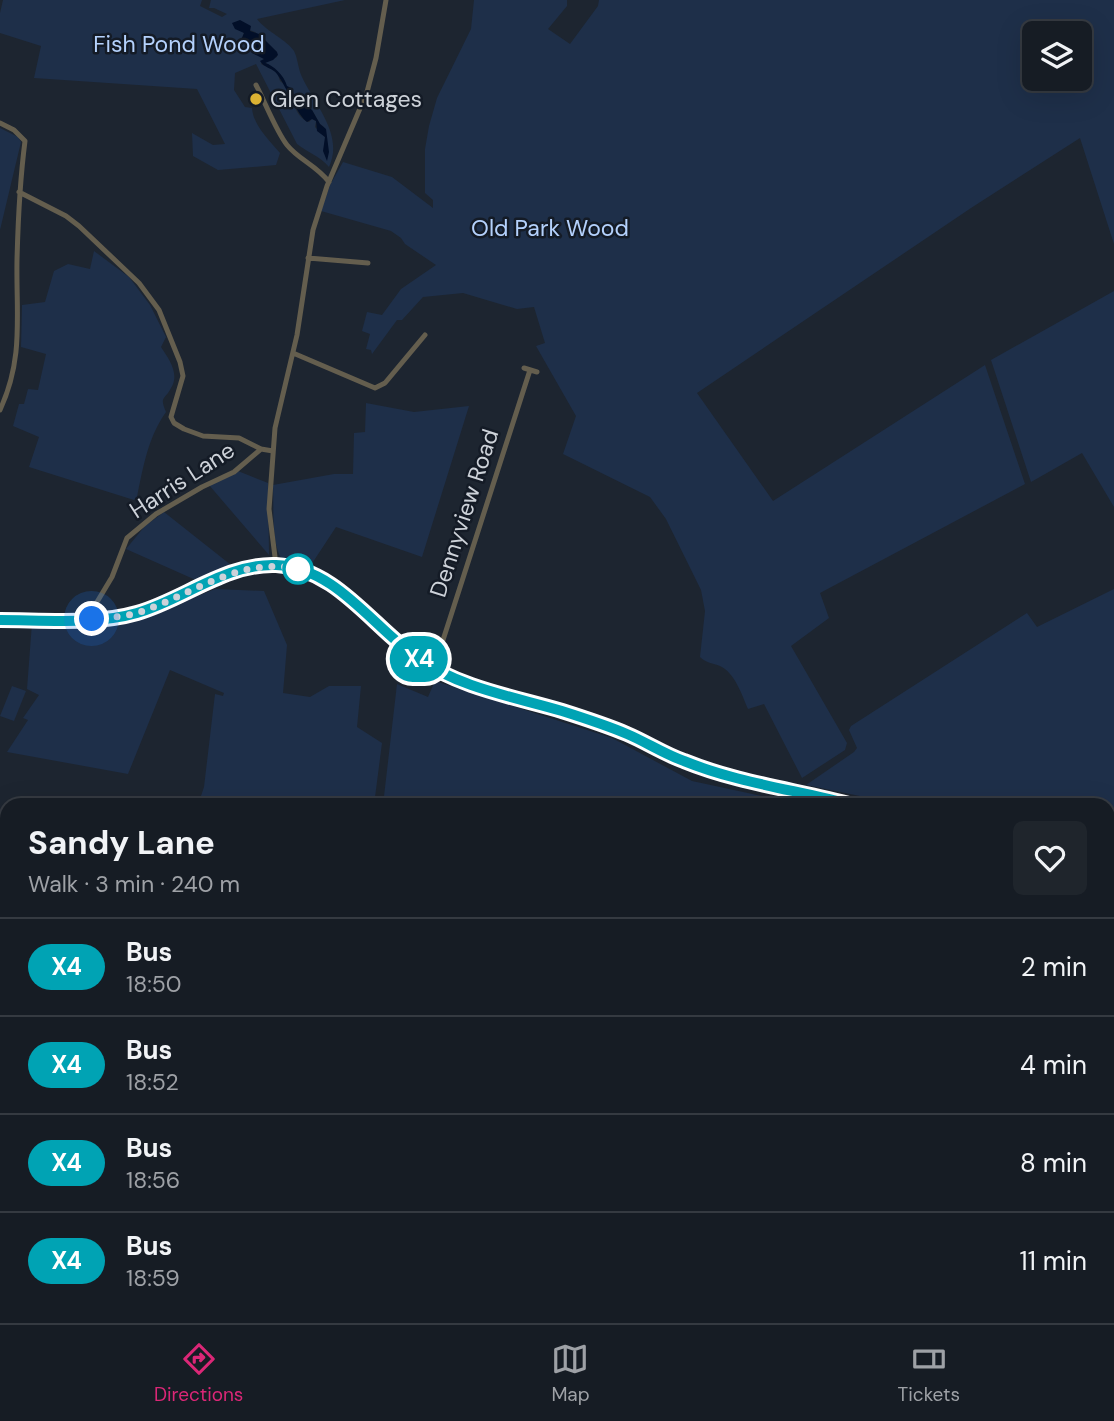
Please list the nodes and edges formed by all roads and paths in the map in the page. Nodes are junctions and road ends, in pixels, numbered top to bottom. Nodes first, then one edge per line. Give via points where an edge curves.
1 (386, 0) edge
2 (256, 85) dead end
3 (0, 122) edge
4 (329, 182) junction
5 (19, 192) junction
6 (308, 258) junction
7 (369, 263) dead end
8 (425, 335) dead end
9 (293, 353) junction
10 (530, 370) dead end
11 (0, 410) edge
12 (261, 449) junction
13 (273, 451) junction
14 (276, 565) junction
15 (92, 619) junction
16 (0, 620) edge
17 (434, 668) junction
18 (824, 798) edge

1 - 4 street via 367,92
2 - 4 street via 287,145
3 - 5 street via 25,141
4 - 6 street
5 - 11 street via 18,350 10,389
5 - 12 street via 79,226 150,295 183,376 174,423 203,436 239,438
6 - 7 street
6 - 9 street
8 - 9 street via 385,383 375,388
9 - 13 street
10 - 17 street, Dennyview Road
12 - 13 street
12 - 15 street, Harris Lane via 234,472 156,514 127,538
13 - 14 street via 270,523
14 - 15 main road via 245,569 136,614
14 - 17 main road via 329,582
15 - 16 main road
17 - 18 main road via 626,734 702,768

